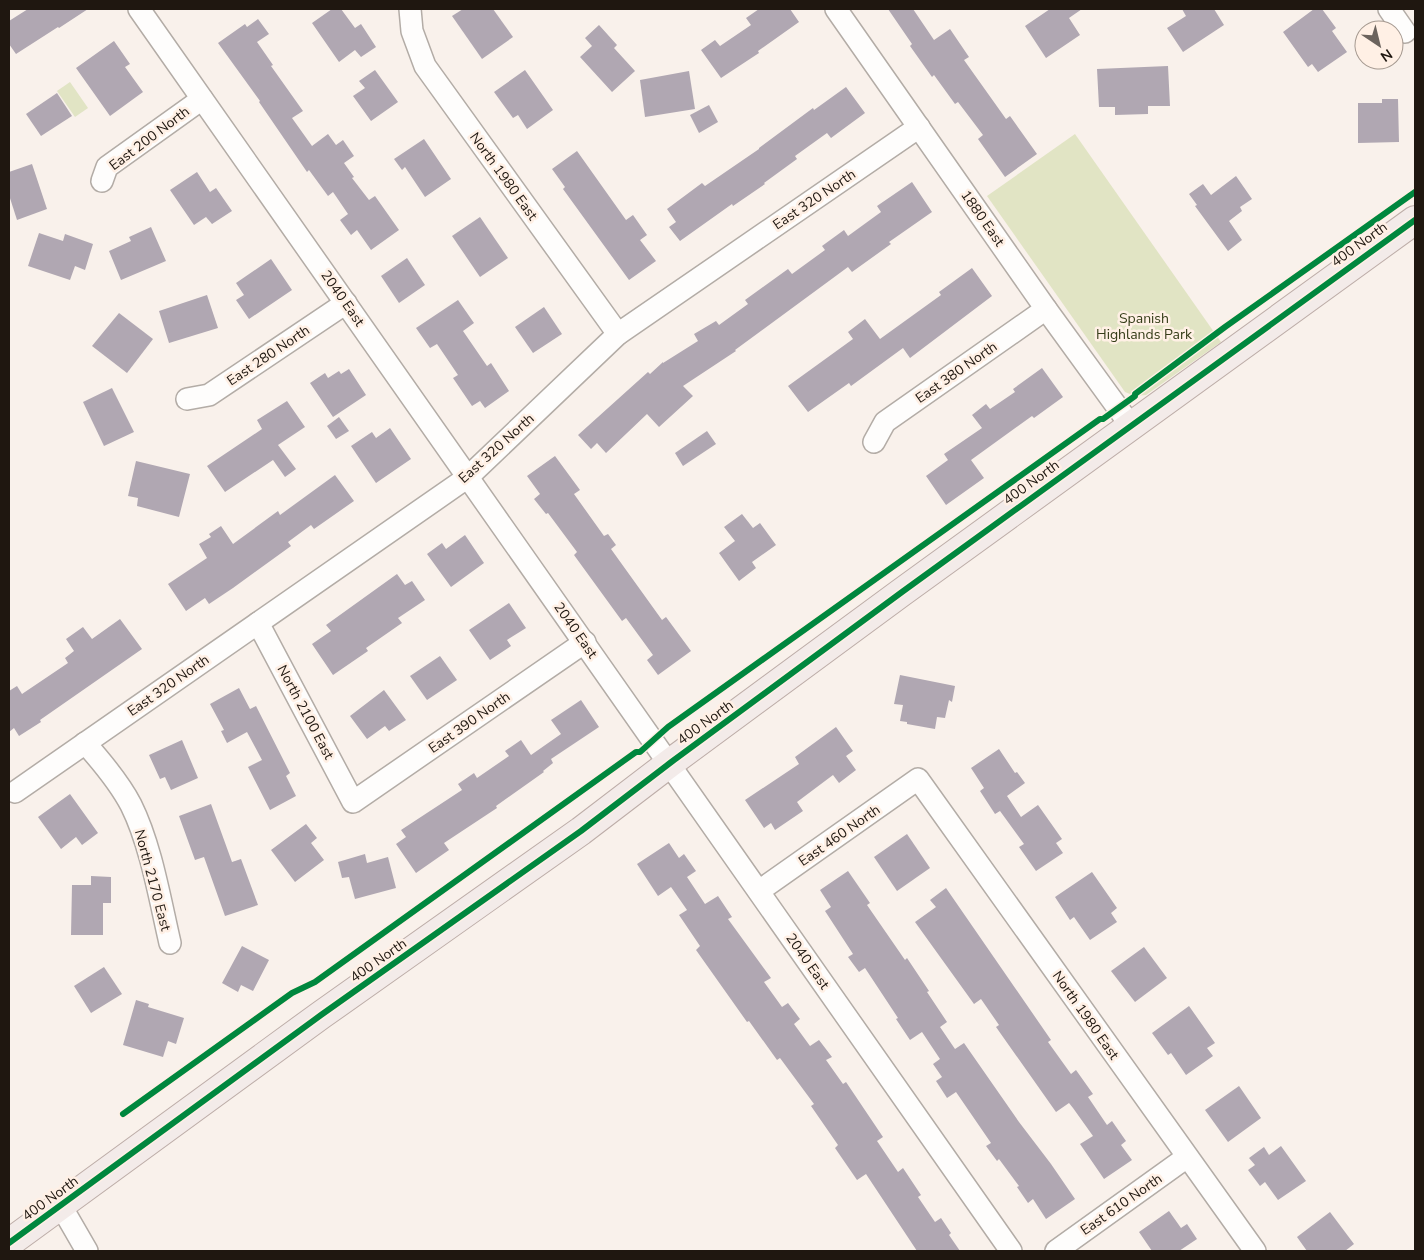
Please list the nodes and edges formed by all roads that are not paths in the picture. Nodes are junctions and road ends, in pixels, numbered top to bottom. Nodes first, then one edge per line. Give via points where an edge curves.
1 (139, 9) edge
2 (410, 9) edge
3 (836, 9) edge
4 (1389, 9) edge
5 (1405, 32) dead end
6 (202, 99) junction
7 (919, 127) junction
8 (102, 181) dead end
9 (1415, 220) edge
10 (346, 303) junction
11 (1046, 309) junction
12 (618, 334) junction
13 (187, 399) dead end
14 (1132, 426) junction
15 (874, 442) dead end
16 (468, 477) junction
17 (258, 622) junction
18 (584, 642) junction
19 (85, 744) junction
20 (670, 763) junction
21 (918, 779) joint
22 (15, 792) dead end
23 (354, 802) joint
24 (759, 891) junction
25 (170, 943) dead end
26 (1187, 1157) junction
27 (61, 1206) junction
28 (9, 1243) edge
29 (87, 1251) edge
30 (1011, 1251) edge
31 (1056, 1251) edge
32 (1255, 1251) edge

1 - 6 street, 2040 East
2 - 12 street, North 1980 East via 412,31 426,66
3 - 7 street, 1880 East
4 - 5 street
6 - 8 street, East 200 North via 107,168
6 - 10 street, 2040 East
7 - 11 street, 1880 East
7 - 12 street, East 320 North
9 - 14 main road, 400 North
10 - 13 street, East 280 North via 209,395
10 - 16 street, 2040 East
11 - 14 street, 1880 East
11 - 15 street, East 380 North via 885,422
12 - 16 street, East 320 North
14 - 20 main road, 400 North
16 - 17 street, East 320 North
16 - 18 street, 2040 East
17 - 19 street, East 320 North
17 - 23 street, North 2100 East
18 - 20 street, 2040 East
18 - 23 street, East 390 North
19 - 22 street, East 320 North
19 - 25 street, North 2170 East via 104,764 131,805 146,840
20 - 24 street, 2040 East
20 - 27 main road, 400 North via 581,831
21 - 24 street, East 460 North
21 - 26 street, North 1980 East
24 - 30 street, 2040 East
26 - 31 street, East 610 North
26 - 32 street, North 1980 East
27 - 28 main road, 400 North
27 - 29 street

